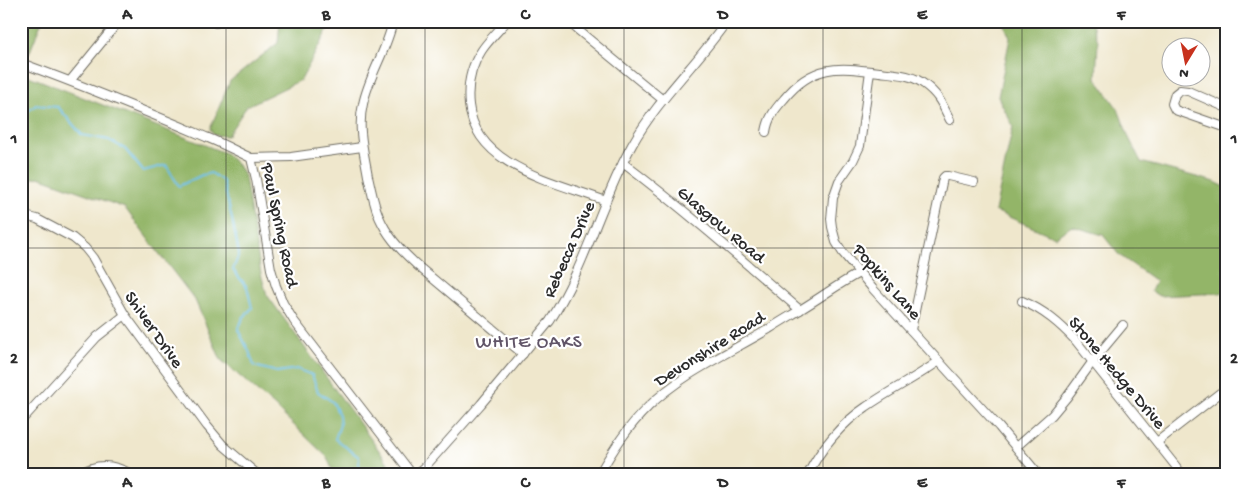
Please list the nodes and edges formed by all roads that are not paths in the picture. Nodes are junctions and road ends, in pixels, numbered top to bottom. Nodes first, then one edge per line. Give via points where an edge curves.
1 (119, 21) edge
2 (393, 21) edge
3 (507, 21) edge
4 (727, 21) edge
5 (572, 23) edge
6 (21, 63) edge
7 (870, 71) junction
8 (70, 81) junction
9 (663, 100) junction
10 (1227, 108) edge
11 (950, 120) dead end
12 (1227, 128) edge
13 (766, 132) dead end
14 (362, 146) junction
15 (251, 158) junction
16 (623, 163) junction
17 (974, 182) dead end
18 (606, 201) junction
19 (21, 215) edge
20 (859, 272) junction
21 (1022, 301) dead end
22 (800, 310) junction
23 (125, 315) junction
24 (1123, 324) dead end
25 (911, 330) junction
26 (523, 354) junction
27 (939, 361) junction
28 (1093, 361) junction
29 (1220, 393) dead end
30 (21, 421) edge
31 (1157, 442) junction
32 (1016, 447) junction
33 (79, 474) edge
34 (131, 474) edge
35 (257, 474) edge
36 (414, 474) edge
37 (599, 474) edge
38 (808, 474) edge
39 (1038, 474) edge
40 (1182, 474) edge

1 - 8 street
2 - 14 street via 362,105
3 - 18 street via 481,50 472,69 468,100 477,132 496,154 510,163
4 - 9 street, Rebecca Drive
5 - 9 street
6 - 8 street, Paul Spring Road
7 - 11 street via 905,75 923,83 940,100
7 - 13 street via 834,68 805,79 773,112
7 - 20 street, Popkins Lane via 860,146 837,187 831,211 836,242
8 - 15 street, Paul Spring Road
9 - 16 street, Rebecca Drive
10 - 12 street via 1180,90 1172,104 1175,110
14 - 15 street via 291,157
14 - 26 street via 376,209 393,240 418,268
15 - 36 street, Paul Spring Road via 271,269 283,304
16 - 18 street, Rebecca Drive
16 - 22 street, Glasgow Road
17 - 25 street via 948,176 943,178
18 - 26 street, Rebecca Drive via 567,293 550,321
19 - 23 street, Shiver Drive via 37,219 85,248
20 - 22 street, Devonshire Road
20 - 25 street, Popkins Lane
21 - 28 street, Stone Hedge Drive via 1062,326
22 - 37 street, Devonshire Road via 662,394 632,424
23 - 30 street via 90,344
23 - 35 street, Shiver Drive via 215,436
24 - 28 street
25 - 27 street, Popkins Lane
26 - 36 street, Rebecca Drive via 444,446
27 - 32 street, Popkins Lane
27 - 38 street via 855,415 828,443
28 - 31 street, Stone Hedge Drive
28 - 32 street via 1052,415
29 - 31 street
31 - 40 street, Stone Hedge Drive
32 - 39 street, Popkins Lane
33 - 34 street via 89,468 106,465

